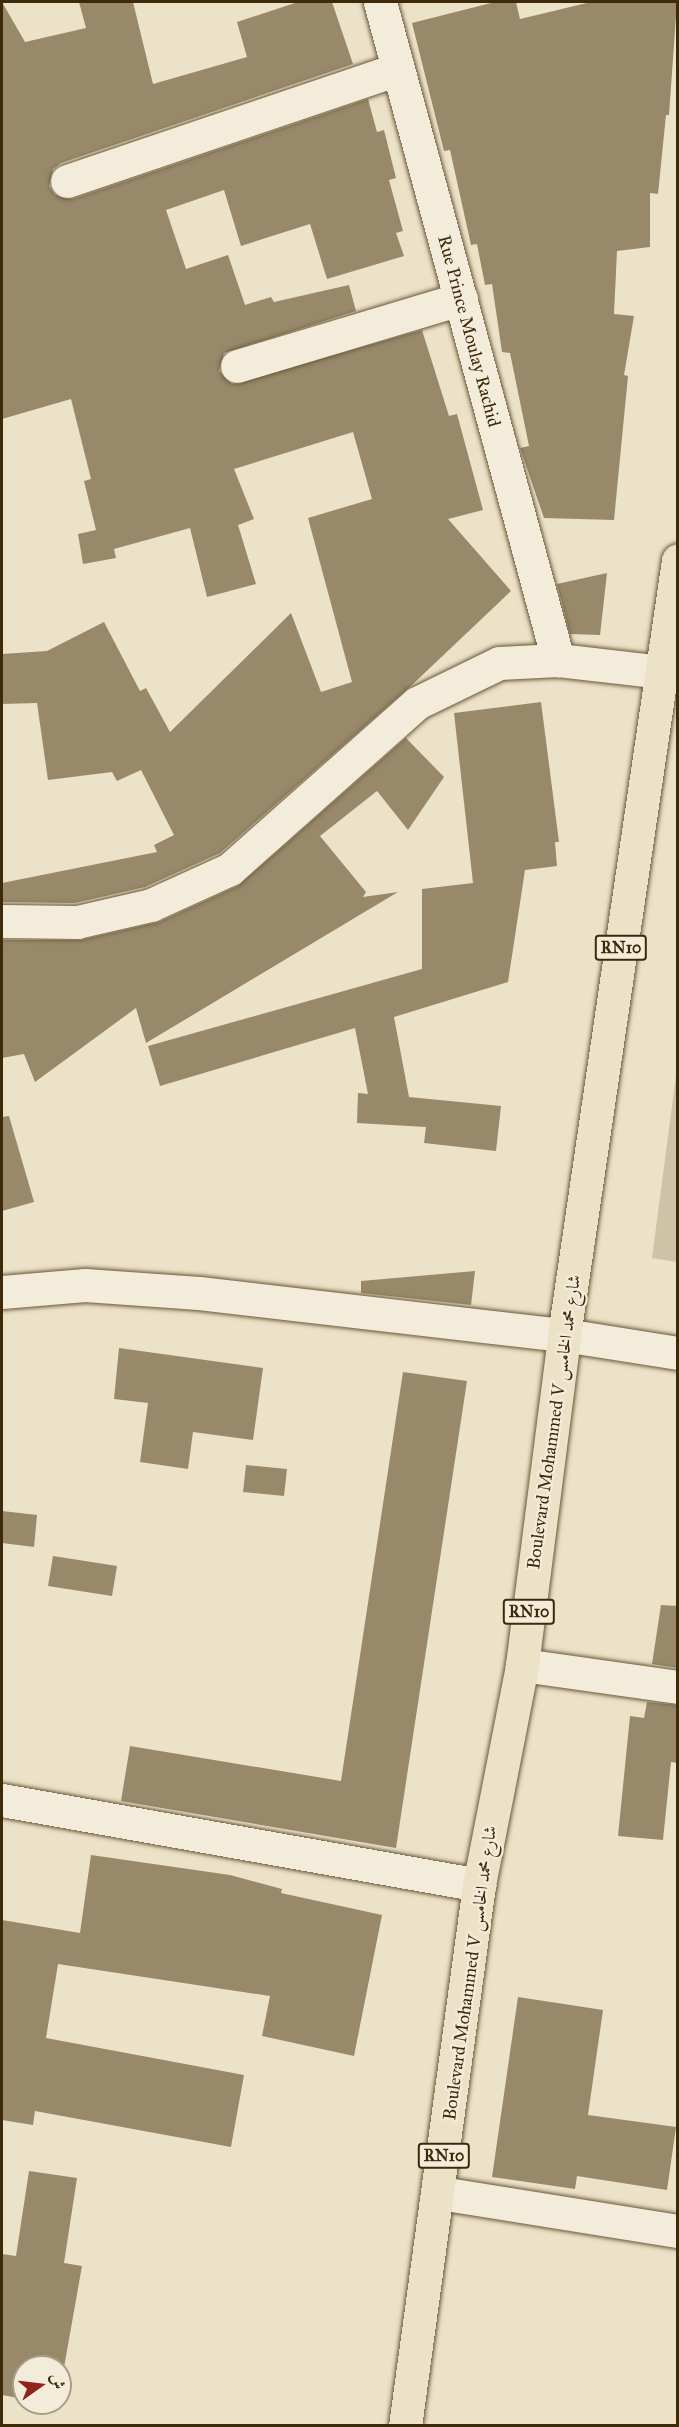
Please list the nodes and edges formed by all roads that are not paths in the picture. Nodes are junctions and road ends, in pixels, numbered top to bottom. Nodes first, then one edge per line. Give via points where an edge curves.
1 (380, 2) edge
2 (398, 69) junction
3 (67, 181) dead end
4 (461, 299) junction
5 (237, 366) dead end
6 (678, 560) edge
7 (558, 660) junction
8 (661, 672) junction
9 (2, 921) edge
10 (2, 1292) edge
11 (564, 1335) junction
12 (678, 1353) edge
13 (522, 1665) junction
14 (678, 1687) edge
15 (2, 1800) edge
16 (478, 1885) junction
17 (440, 2193) junction
18 (678, 2231) edge
19 (405, 2426) edge

1 - 2 street, Rue Prince Moulay Rachid
2 - 3 street
2 - 4 street, Rue Prince Moulay Rachid
4 - 5 street
4 - 7 street, Rue Prince Moulay Rachid
6 - 8 main road, Boulevard Mohammed V شارع محمد الخامس / RN10
7 - 8 street
7 - 9 street via 499,663 417,704 304,800 231,869 192,888 151,905 77,922
8 - 11 main road, Boulevard Mohammed V شارع محمد الخامس / RN10
10 - 11 street via 85,1285 199,1293
11 - 12 street
11 - 13 main road, Boulevard Mohammed V شارع محمد الخامس / RN10
13 - 14 street
13 - 16 main road, Boulevard Mohammed V شارع محمد الخامس / RN10
15 - 16 street
16 - 17 main road, Boulevard Mohammed V شارع محمد الخامس / RN10
17 - 18 street
17 - 19 main road, Boulevard Mohammed V شارع محمد الخامس / RN10

